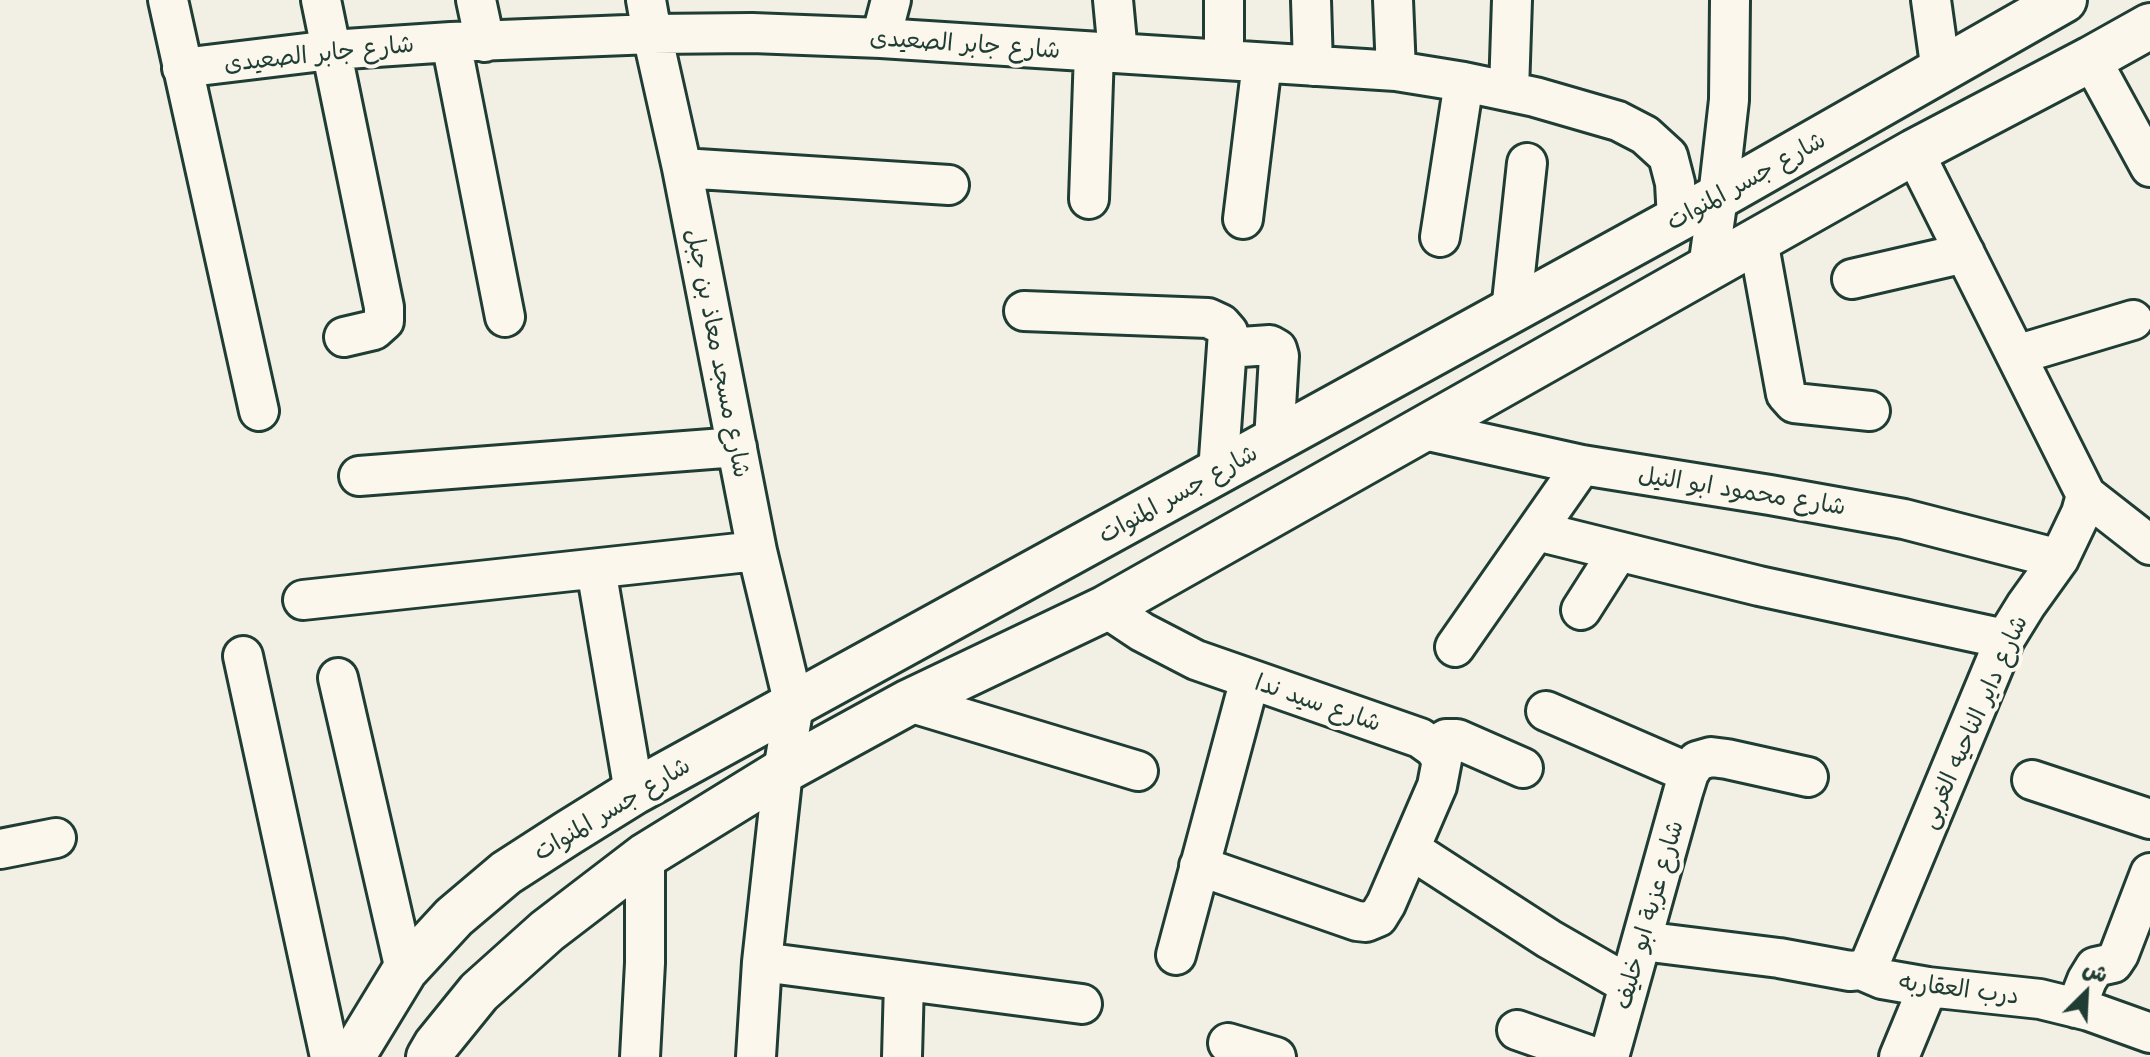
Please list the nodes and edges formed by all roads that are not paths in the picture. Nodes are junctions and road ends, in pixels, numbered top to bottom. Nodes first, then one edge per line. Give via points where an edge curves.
1 (168, 0) edge
2 (321, 0) edge
3 (476, 0) edge
4 (891, 0) edge
5 (1113, 0) edge
6 (1224, 0) edge
7 (1311, 0) edge
8 (1393, 0) edge
9 (1512, 0) edge
10 (1730, 0) edge
11 (1931, 0) edge
12 (2064, 0) edge
13 (649, 17) edge
14 (2150, 26) edge
15 (881, 38) junction
16 (468, 42) junction
17 (331, 50) junction
18 (1106, 52) junction
19 (2091, 59) junction
20 (1224, 60) junction
21 (1262, 63) junction
22 (1313, 66) junction
23 (182, 68) junction
24 (1396, 71) junction
25 (1941, 72) junction
26 (1464, 82) junction
27 (1509, 91) junction
28 (1914, 152) junction
29 (1527, 163) dead end
30 (2150, 167) edge
31 (682, 168) junction
32 (949, 185) dead end
33 (1718, 197) junction
34 (1089, 199) dead end
35 (1243, 219) dead end
36 (1677, 219) junction
37 (1440, 237) dead end
38 (1758, 240) junction
39 (1965, 253) junction
40 (1708, 268) junction
41 (1852, 279) dead end
42 (1024, 311) dead end
43 (1511, 311) junction
44 (505, 317) dead end
45 (2133, 320) dead end
46 (344, 337) dead end
47 (1227, 348) junction
48 (2016, 355) junction
49 (259, 411) dead end
50 (1870, 411) dead end
51 (1424, 430) junction
52 (1274, 441) junction
53 (737, 447) junction
54 (1582, 465) junction
55 (1218, 472) junction
56 (359, 476) dead end
57 (2086, 495) junction
58 (1537, 531) junction
59 (2150, 545) edge
60 (757, 551) junction
61 (1618, 552) junction
62 (2059, 559) junction
63 (596, 569) junction
64 (303, 600) dead end
65 (1106, 608) junction
66 (1581, 610) dead end
67 (2005, 639) junction
68 (1455, 647) dead end
69 (243, 656) dead end
70 (338, 678) dead end
71 (1250, 679) junction
72 (909, 702) junction
73 (794, 705) junction
74 (1546, 711) dead end
75 (1434, 748) junction
76 (1523, 768) dead end
77 (783, 771) junction
78 (1138, 771) dead end
79 (1689, 773) junction
80 (1808, 777) dead end
81 (2032, 780) dead end
82 (634, 792) junction
83 (2150, 819) edge
84 (56, 838) dead end
85 (0, 849) edge
86 (1410, 849) junction
87 (645, 856) junction
88 (1199, 866) junction
89 (2146, 893) edge
90 (1642, 941) junction
91 (1176, 955) dead end
92 (762, 962) junction
93 (405, 970) junction
94 (1861, 970) junction
95 (904, 981) junction
96 (1629, 985) junction
97 (1928, 987) junction
98 (1082, 1004) dead end
99 (2076, 1008) junction
100 (1517, 1030) dead end
101 (2150, 1033) edge
102 (1228, 1043) dead end
103 (330, 1057) edge
104 (352, 1057) edge
105 (429, 1057) edge
106 (640, 1057) edge
107 (756, 1057) edge
108 (902, 1057) edge
109 (1276, 1057) edge
110 (1594, 1057) edge
111 (1609, 1057) edge
112 (1899, 1057) edge

1 - 23 street
2 - 17 street
3 - 16 street
4 - 15 street
5 - 18 street
6 - 20 street
7 - 22 street
8 - 24 street
9 - 27 street
10 - 33 street via 1729,100
11 - 25 street
12 - 25 street, شارع جسر المنوات
13 - 15 street, شارع جابر الصعيدى via 752,33
13 - 16 street, شارع جابر الصعيدى
13 - 31 street, شارع مسجد معاذ بن جبل
14 - 19 street
15 - 18 street, شارع جابر الصعيدى
16 - 17 street, شارع جابر الصعيدى
16 - 44 street
17 - 23 street, شارع جابر الصعيدى
17 - 46 street via 384,307 384,321 374,330
18 - 20 street, شارع جابر الصعيدى
18 - 34 street
19 - 28 street
19 - 30 street
20 - 21 street, شارع جابر الصعيدى
21 - 22 street, شارع جابر الصعيدى
21 - 35 street
22 - 24 street, شارع جابر الصعيدى
23 - 49 street
24 - 26 street, شارع جابر الصعيدى
25 - 33 street, شارع جسر المنوات
26 - 27 street, شارع جابر الصعيدى
26 - 37 street
27 - 36 street, شارع جابر الصعيدى via 1618,121 1645,135 1668,156
28 - 38 street
28 - 39 street
29 - 43 street
31 - 32 street
31 - 53 street, شارع مسجد معاذ بن جبل
33 - 36 street, شارع جسر المنوات
33 - 40 street
36 - 43 street, شارع جسر المنوات
38 - 40 street
38 - 50 street via 1786,394 1794,403
39 - 41 street
39 - 48 street
40 - 51 street
42 - 47 street via 1208,318 1228,332
43 - 52 street, شارع جسر المنوات
45 - 48 street
47 - 52 street via 1277,349
47 - 55 street
48 - 57 street
51 - 54 street, شارع محمود ابو النيل
51 - 65 street
52 - 55 street, شارع جسر المنوات
53 - 56 street
53 - 60 street, شارع مسجد معاذ بن جبل
54 - 58 street
54 - 62 street, شارع محمود ابو النيل via 1904,519
55 - 73 street, شارع جسر المنوات
57 - 59 street
57 - 62 street, شارع داير الناحيه الغربى
58 - 61 street
58 - 68 street
60 - 63 street
60 - 73 street, شارع مسجد معاذ بن جبل
61 - 66 street
61 - 67 street
62 - 67 street, شارع داير الناحيه الغربى
63 - 64 street
63 - 82 street
65 - 71 street, شارع سيد ندا via 1165,645
65 - 72 street
67 - 94 street, شارع داير الناحيه الغربى via 1870,963
69 - 103 street
70 - 93 street
71 - 75 street, شارع سيد ندا via 1420,738
71 - 88 street
72 - 77 street
72 - 78 street
73 - 77 street
73 - 82 street, شارع جسر المنوات
74 - 79 street
75 - 76 street via 1446,739 1457,739
75 - 86 street via 1441,770
77 - 87 street
77 - 92 street
79 - 80 street via 1697,761 1711,757
79 - 90 street, شارع عزبة ابو خليف
81 - 83 street
82 - 93 street, شارع جسر المنوات via 506,873 454,917
84 - 85 street
86 - 88 street via 1386,904 1378,917 1366,922
86 - 96 street
87 - 105 street via 547,931 479,992
87 - 106 street
88 - 91 street
89 - 99 street via 2119,954 2113,963 2095,967
90 - 94 street
90 - 96 street, شارع عزبة ابو خليف
92 - 95 street
92 - 107 street
93 - 104 street, شارع جسر المنوات
94 - 97 street, درب العقاربه
95 - 98 street
95 - 108 street
96 - 111 street, شارع عزبة ابو خليف
97 - 99 street, درب العقاربه
97 - 112 street
99 - 101 street, درب العقاربه
100 - 110 street
102 - 109 street

